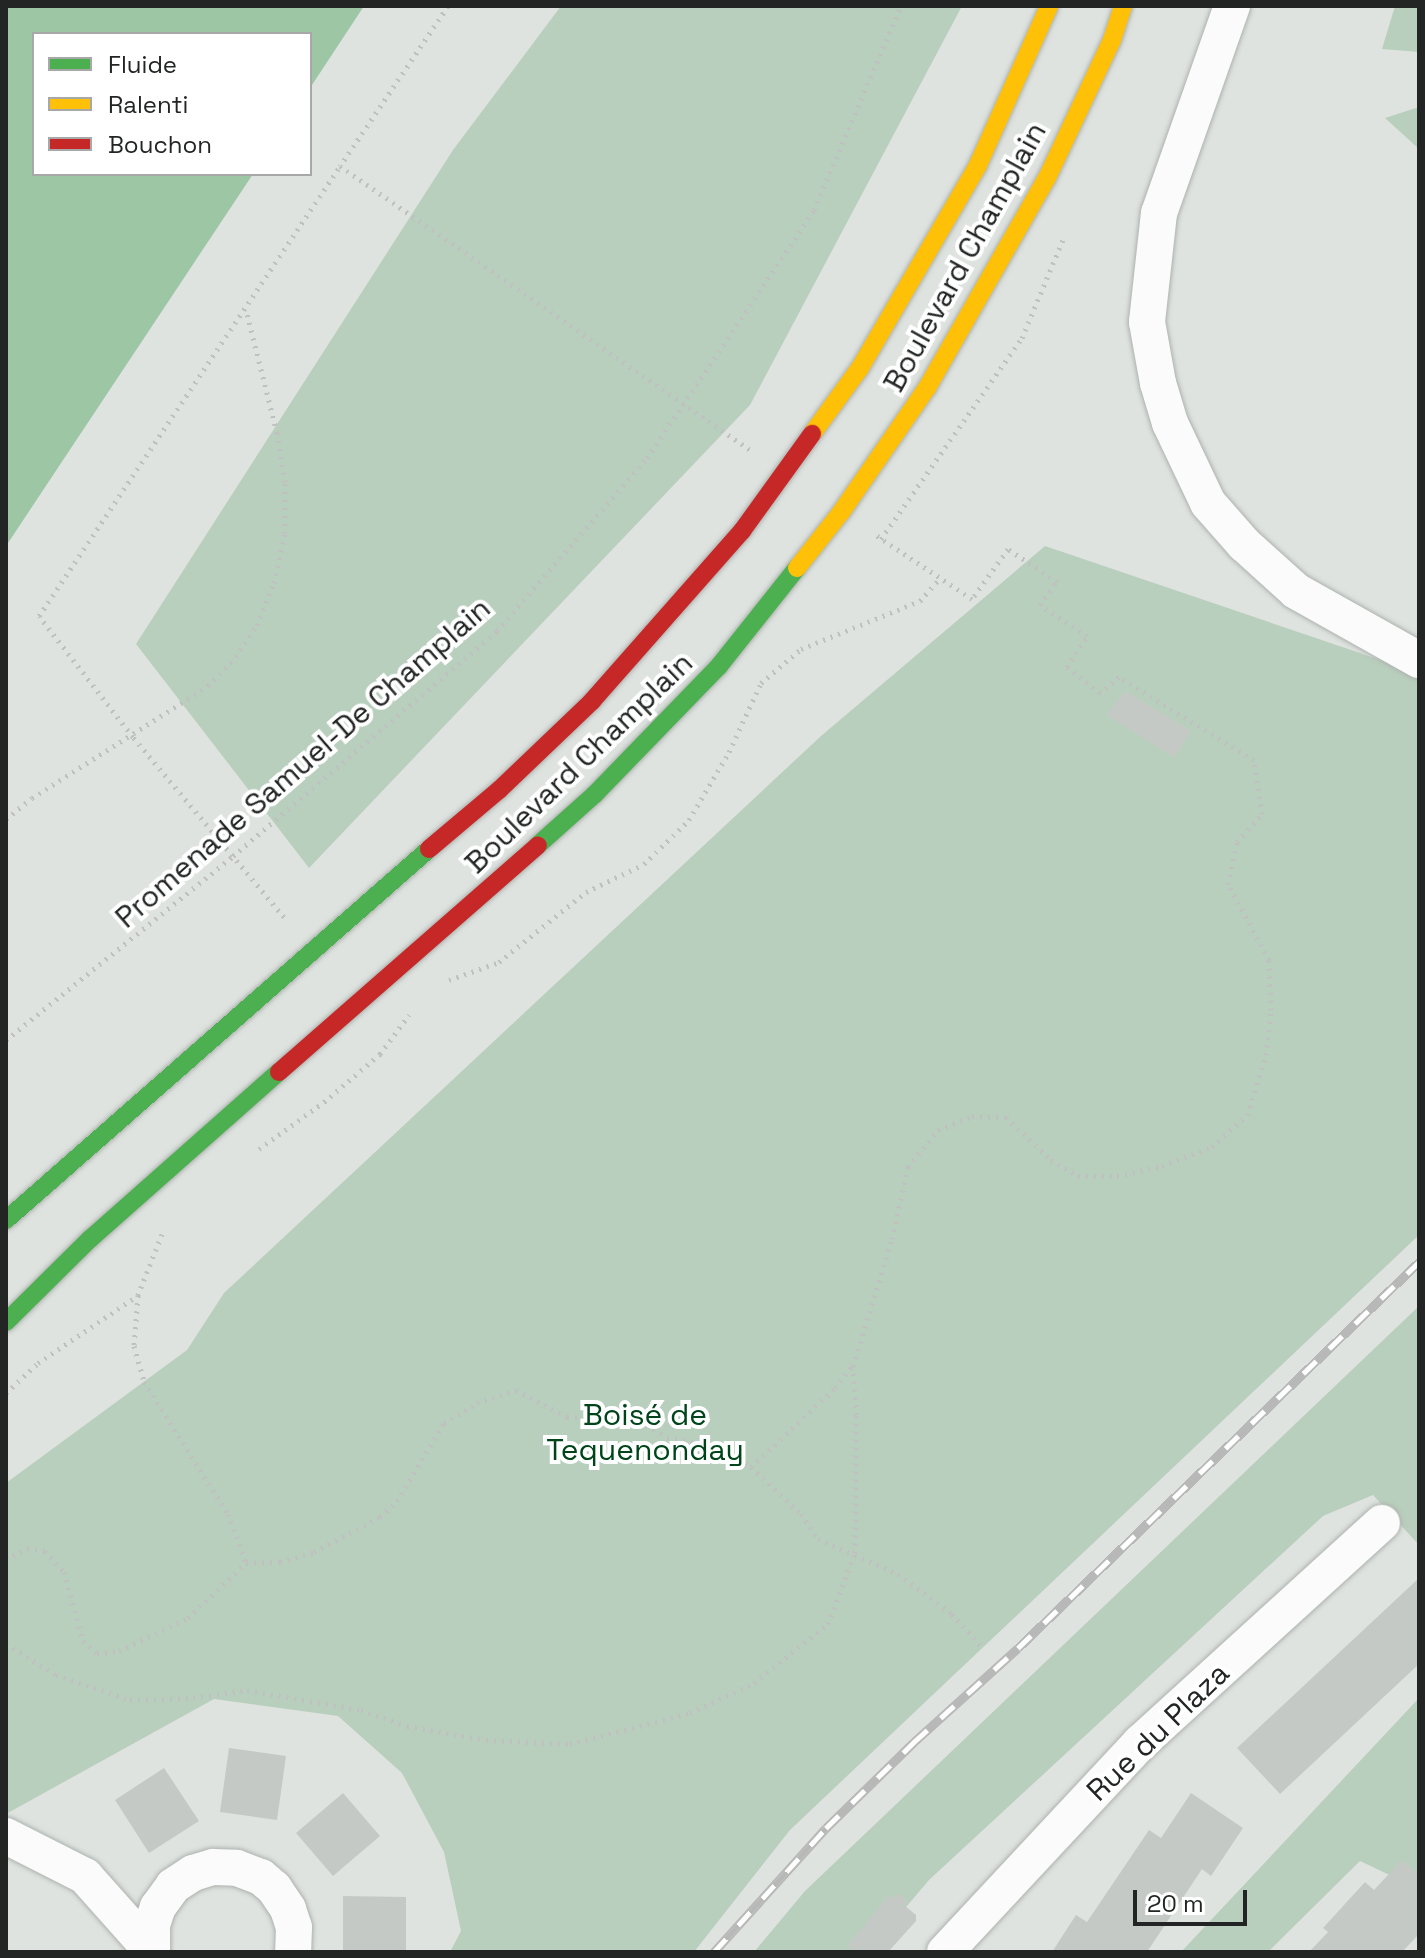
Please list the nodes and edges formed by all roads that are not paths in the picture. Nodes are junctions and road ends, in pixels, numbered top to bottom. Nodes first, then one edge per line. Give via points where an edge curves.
1 (1049, 6) edge
2 (1123, 6) edge
3 (1232, 6) edge
4 (1419, 660) edge
5 (6, 1220) edge
6 (6, 1322) edge
7 (1382, 1523) dead end
8 (6, 1836) edge
9 (152, 1951) edge
10 (293, 1952) edge
11 (945, 1952) edge

1 - 5 main road, Boulevard Champlain via 978,165 860,368 742,531 592,701 499,790
2 - 6 main road, Boulevard Champlain via 1047,178 927,388 842,511 719,666 595,794 90,1239
3 - 4 street via 1159,213 1147,322 1158,383 1170,423 1208,503 1244,544 1296,591
7 - 11 street, Rue du Plaza via 1140,1743
8 - 9 street via 85,1876
9 - 10 street via 152,1925 173,1886 213,1867 237,1868 274,1888 294,1927

